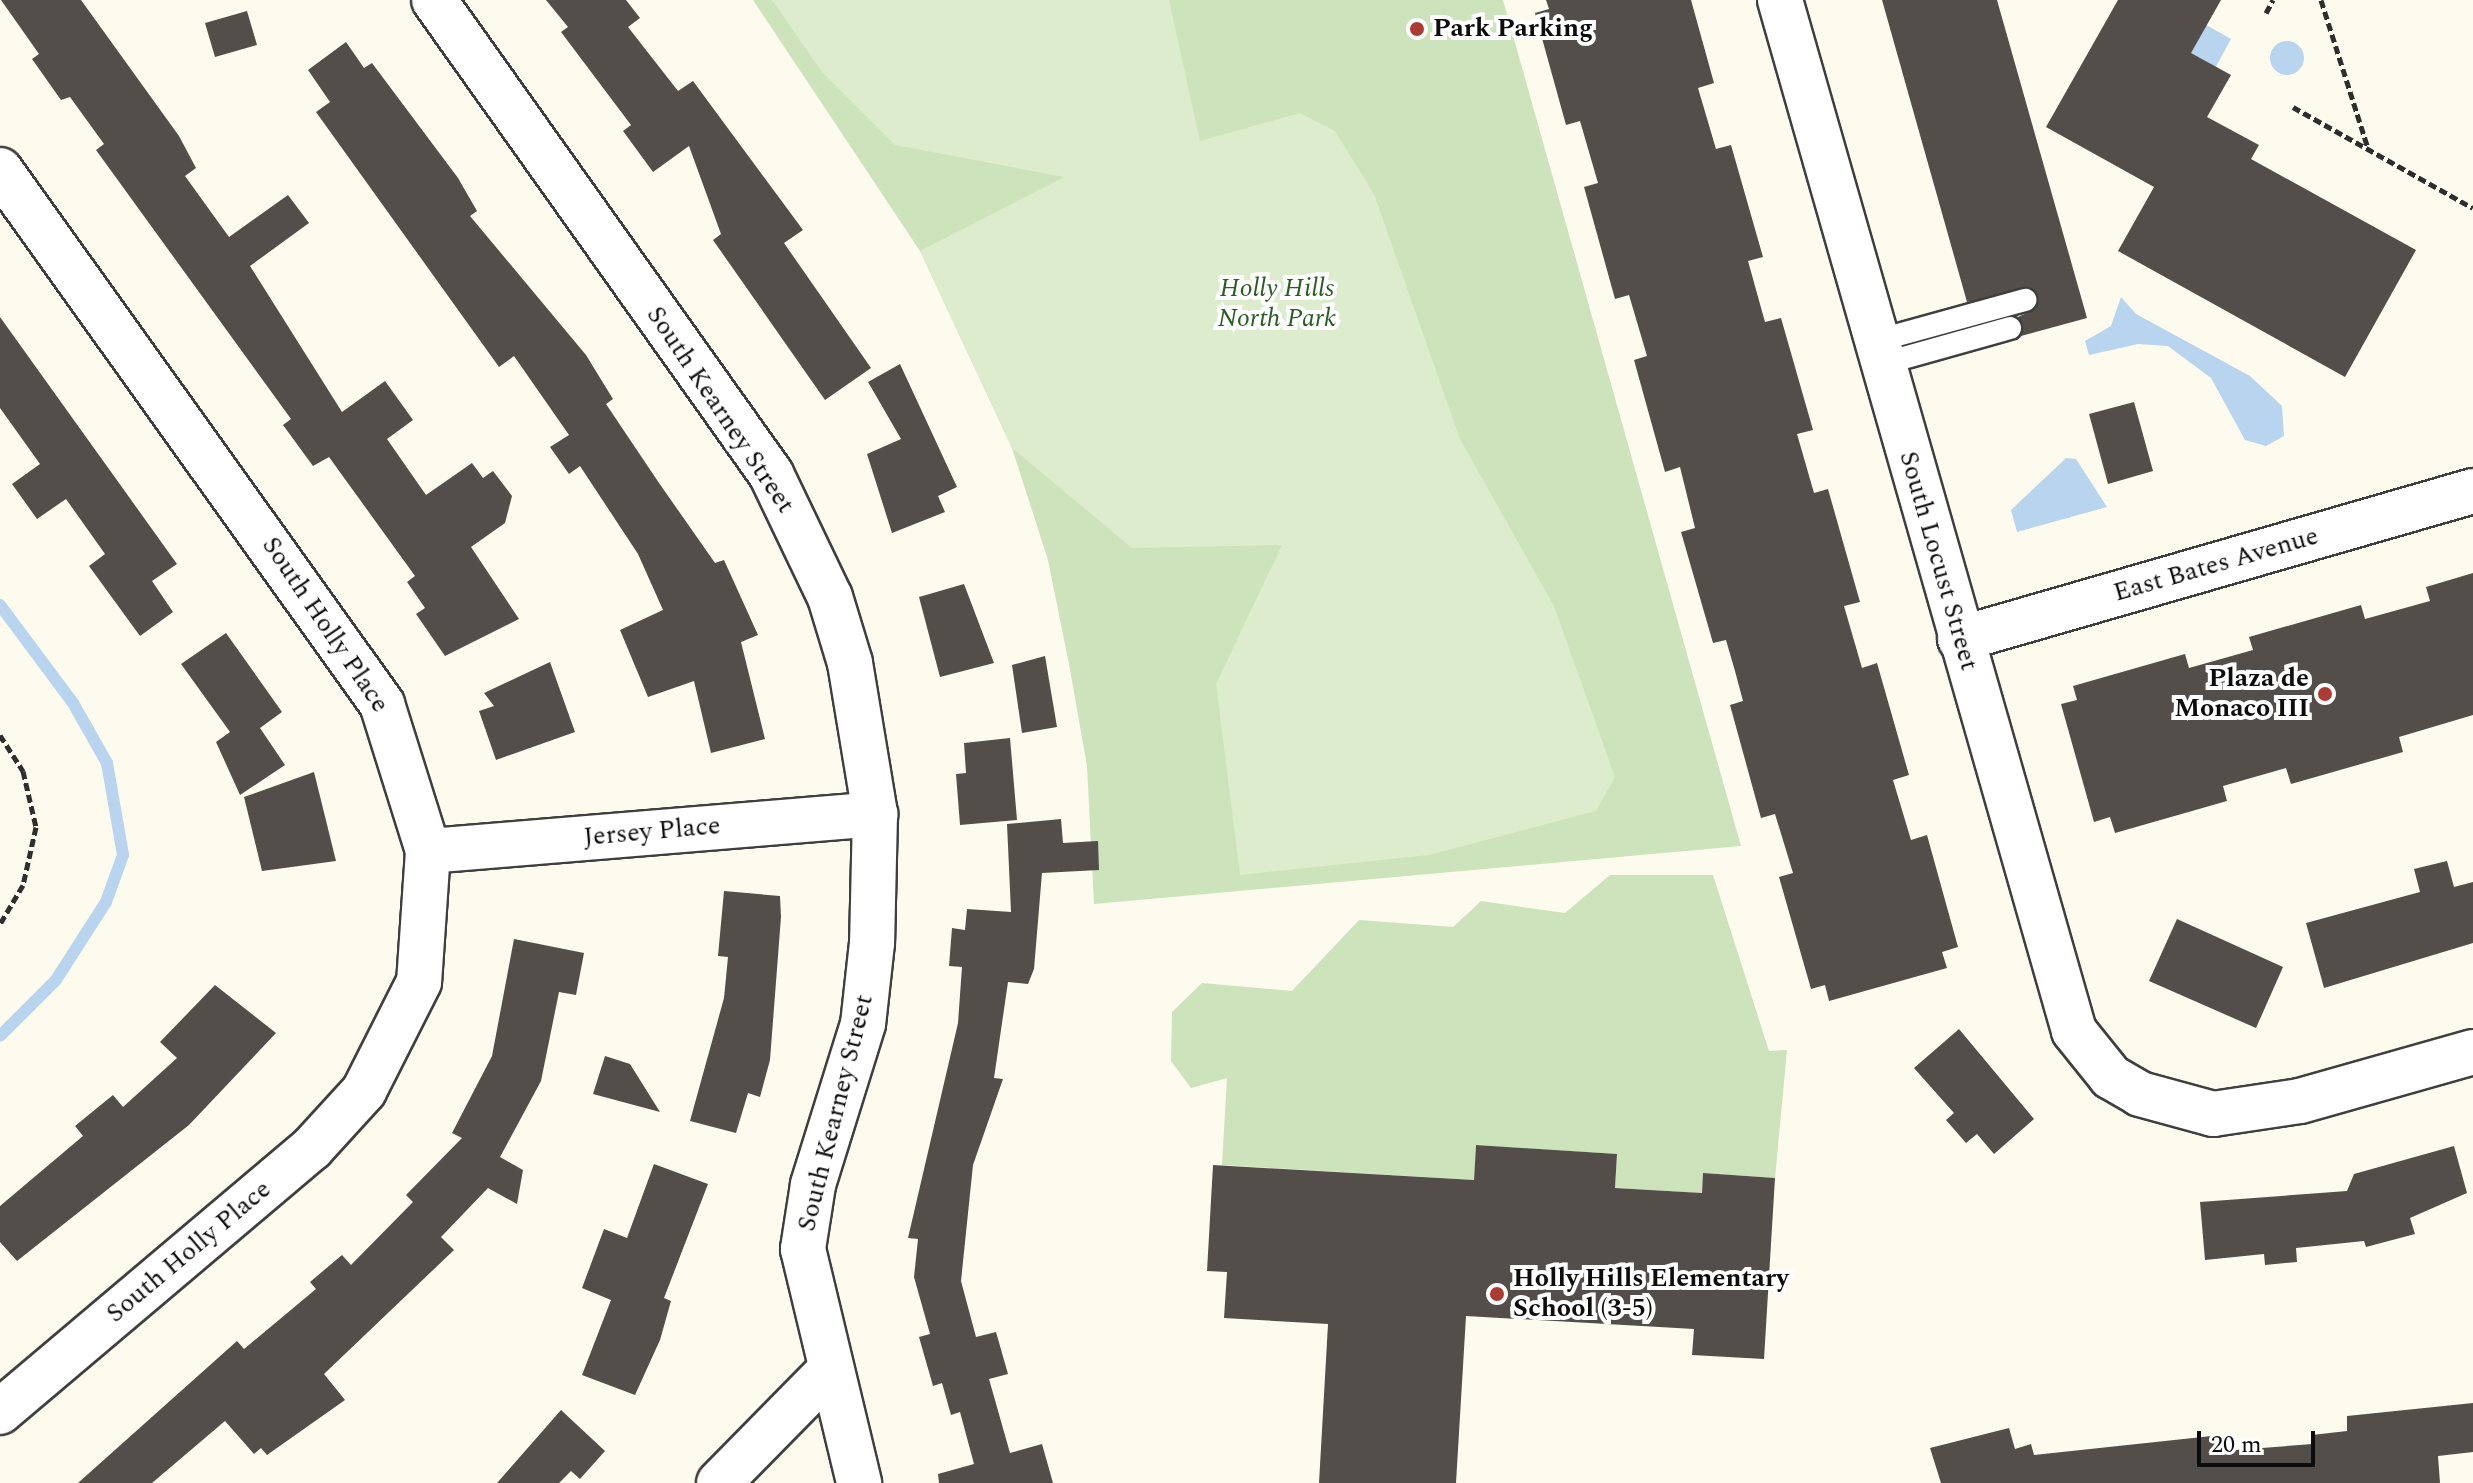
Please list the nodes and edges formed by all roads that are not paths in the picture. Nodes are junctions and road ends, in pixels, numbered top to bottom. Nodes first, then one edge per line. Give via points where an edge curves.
1 (434, 0) edge
2 (1780, 0) edge
3 (0, 170) edge
4 (2025, 300) dead end
5 (2010, 328) dead end
6 (1879, 352) junction
7 (2473, 491) edge
8 (1960, 639) junction
9 (875, 814) junction
10 (428, 851) junction
11 (2473, 1052) edge
12 (830, 1370) junction
13 (0, 1412) edge
14 (719, 1483) edge
15 (859, 1483) edge

1 - 9 street, South Kearney Street via 791,512 830,597 850,663
2 - 6 street, South Locust Street
3 - 10 street, South Holly Place via 382,704
4 - 6 lane
5 - 6 lane
6 - 8 street, South Locust Street
7 - 8 street, East Bates Avenue
8 - 11 street, South Locust Street via 2064,1008 2091,1057 2140,1094 2176,1109 2255,1111
9 - 10 street, Jersey Place
9 - 12 street, South Kearney Street via 863,1024 813,1185 803,1249
10 - 13 street, South Holly Place via 419,982 364,1091 312,1148
12 - 14 street
12 - 15 street, South Kearney Street

